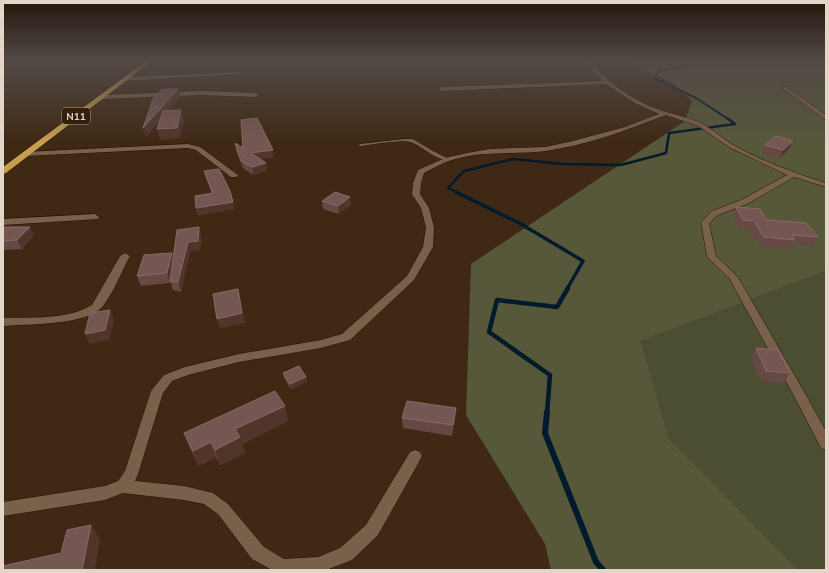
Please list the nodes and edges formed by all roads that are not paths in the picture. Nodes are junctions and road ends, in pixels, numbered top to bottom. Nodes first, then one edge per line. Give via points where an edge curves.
1 (114, 88) edge
2 (472, 88) edge
3 (616, 88) edge
4 (785, 88) dead end
5 (442, 89) dead end
6 (256, 95) dead end
7 (102, 97) junction
8 (666, 114) junction
9 (826, 118) edge
10 (360, 145) dead end
11 (25, 154) junction
12 (447, 159) junction
13 (3, 171) edge
14 (234, 175) dead end
15 (792, 175) junction
16 (826, 185) edge
17 (95, 217) dead end
18 (3, 222) edge
19 (125, 256) dead end
20 (3, 322) edge
21 (826, 444) edge
22 (415, 456) dead end
23 (123, 486) junction
24 (3, 509) edge

1 - 7 highway, N11
2 - 5 street
3 - 8 street via 630,98
4 - 9 street
6 - 7 street via 201,93
7 - 11 highway, N11
8 - 12 street via 570,144 490,151
8 - 15 street via 696,123 732,146
10 - 12 lane via 411,140
11 - 13 highway, N11
11 - 14 street via 188,146 198,148
12 - 23 street via 421,172 417,183 416,194 425,208 430,227 428,247 410,278 346,337 321,344 240,358 185,371 168,378 157,391 131,474
15 - 16 street
15 - 21 street via 744,202 715,213 705,222 712,257 733,277
17 - 18 street
19 - 20 street via 97,306 83,314
22 - 23 street via 372,530 346,554 318,565 283,567 258,553 223,509 208,498
23 - 24 street via 104,492

